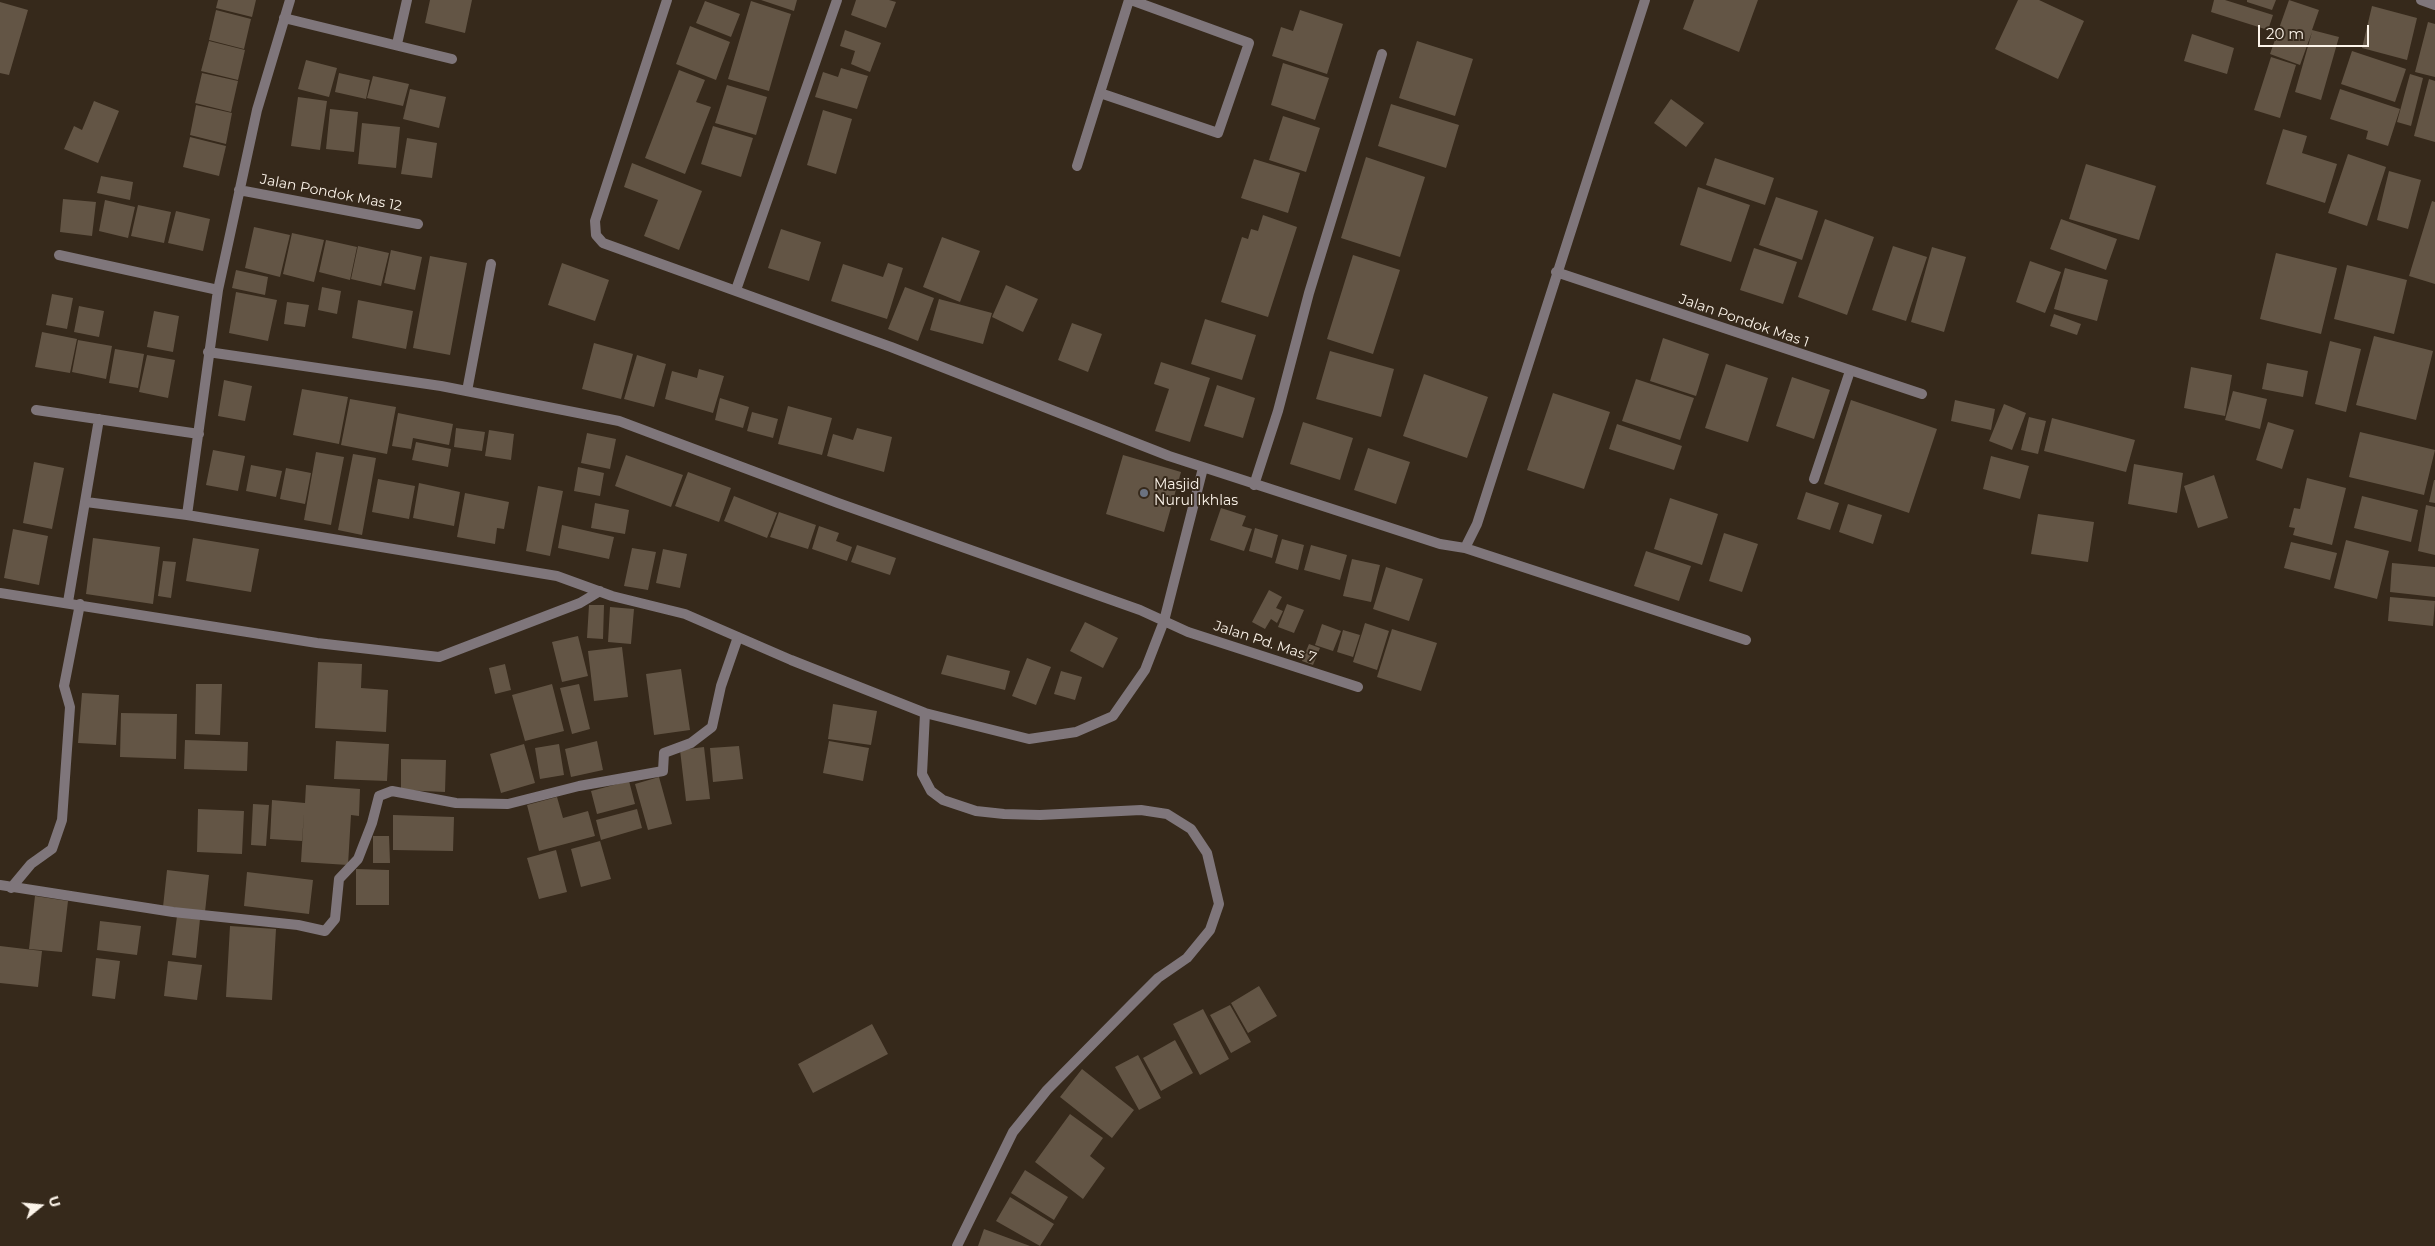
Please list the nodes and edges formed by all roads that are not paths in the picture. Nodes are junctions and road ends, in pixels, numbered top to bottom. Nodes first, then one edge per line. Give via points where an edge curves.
1 (290, 0) edge
2 (407, 0) edge
3 (667, 0) edge
4 (837, 0) edge
5 (1130, 0) edge
6 (1645, 0) edge
7 (2421, 0) edge
8 (2435, 5) edge
9 (284, 18) junction
10 (397, 44) junction
11 (1382, 54) dead end
12 (452, 59) dead end
13 (1100, 94) junction
14 (1077, 166) dead end
15 (239, 190) junction
16 (418, 224) dead end
17 (59, 255) dead end
18 (491, 264) dead end
19 (1556, 272) junction
20 (218, 290) junction
21 (736, 290) junction
22 (208, 352) junction
23 (1850, 371) junction
24 (467, 391) junction
25 (1922, 394) dead end
26 (36, 410) dead end
27 (99, 419) junction
28 (199, 434) junction
29 (1203, 468) junction
30 (1814, 479) dead end
31 (1254, 485) junction
32 (86, 502) junction
33 (187, 515) junction
34 (1465, 548) junction
35 (600, 591) junction
36 (0, 593) edge
37 (68, 602) junction
38 (80, 604) junction
39 (1164, 622) junction
40 (738, 637) junction
41 (1746, 640) dead end
42 (1358, 687) dead end
43 (925, 713) junction
44 (0, 885) edge
45 (11, 888) junction
46 (957, 1246) edge

1 - 9 street
2 - 10 street
3 - 21 street via 595,221 596,235 603,244
4 - 21 street
5 - 13 street
5 - 13 street via 1249,43 1218,133
6 - 19 street
7 - 8 street
9 - 10 street
9 - 15 street via 257,110
10 - 12 street
11 - 31 street via 1308,293 1278,411
13 - 14 street
15 - 16 street, Jalan Pondok Mas 12
15 - 20 street
17 - 20 street
18 - 24 street
19 - 23 street, Jalan Pondok Mas 1
19 - 34 street via 1477,524
20 - 22 street
21 - 29 street
22 - 24 street, Jalan Pd. Mas 7
22 - 28 street
23 - 25 street, Jalan Pondok Mas 1
23 - 30 street
24 - 39 street, Jalan Pd. Mas 7 via 619,421
26 - 27 street
27 - 28 street
27 - 32 street
28 - 33 street
29 - 31 street
29 - 39 street
31 - 34 street via 1440,544
32 - 33 street
32 - 37 street
33 - 35 street via 557,576
34 - 41 street
35 - 38 street via 580,603 439,657 317,642
35 - 40 street via 685,614
36 - 37 street
37 - 38 street
38 - 45 street via 64,686 70,707 62,820 52,848 31,864
39 - 42 street, Jalan Pd. Mas 7
39 - 43 street via 1145,670 1112,716 1076,732 1029,739
40 - 43 street
40 - 45 street via 721,686 712,727 691,743 664,753 663,771 579,786 508,804 456,803 392,791 379,796 358,859 339,879 335,919 326,931
43 - 46 street via 922,774 931,791 942,800 976,811 1004,814 1141,810 1166,814 1191,829 1207,853 1219,904 1210,930 1187,958 1158,978 1047,1090 1013,1132
44 - 45 street

